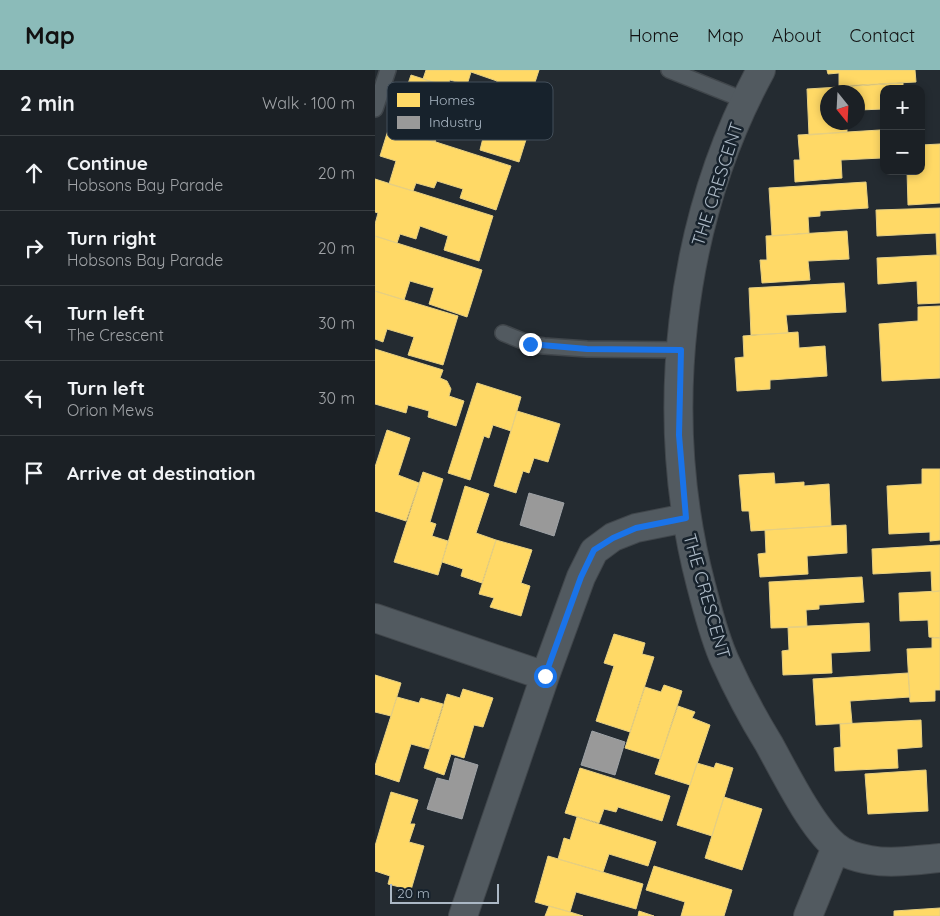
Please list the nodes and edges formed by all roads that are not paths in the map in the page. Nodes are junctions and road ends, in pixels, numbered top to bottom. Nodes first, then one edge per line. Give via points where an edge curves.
1 (388, 70) edge
2 (669, 70) edge
3 (761, 70) edge
4 (744, 100) junction
5 (375, 109) edge
6 (503, 333) dead end
7 (681, 350) junction
8 (686, 518) junction
9 (375, 618) edge
10 (545, 676) junction
11 (836, 847) junction
12 (940, 858) edge
13 (463, 916) edge
14 (808, 916) edge

1 - 5 lane
2 - 4 lane
3 - 4 street, THE CRESCENT
4 - 7 street, THE CRESCENT via 702,222 685,306
6 - 7 lane via 544,346
7 - 8 street, THE CRESCENT via 679,435
8 - 10 street via 636,528 594,550
8 - 11 street, THE CRESCENT via 706,603 724,660 805,808
9 - 10 street
10 - 13 street
11 - 12 street, THE CRESCENT via 847,854 871,860
11 - 14 street

